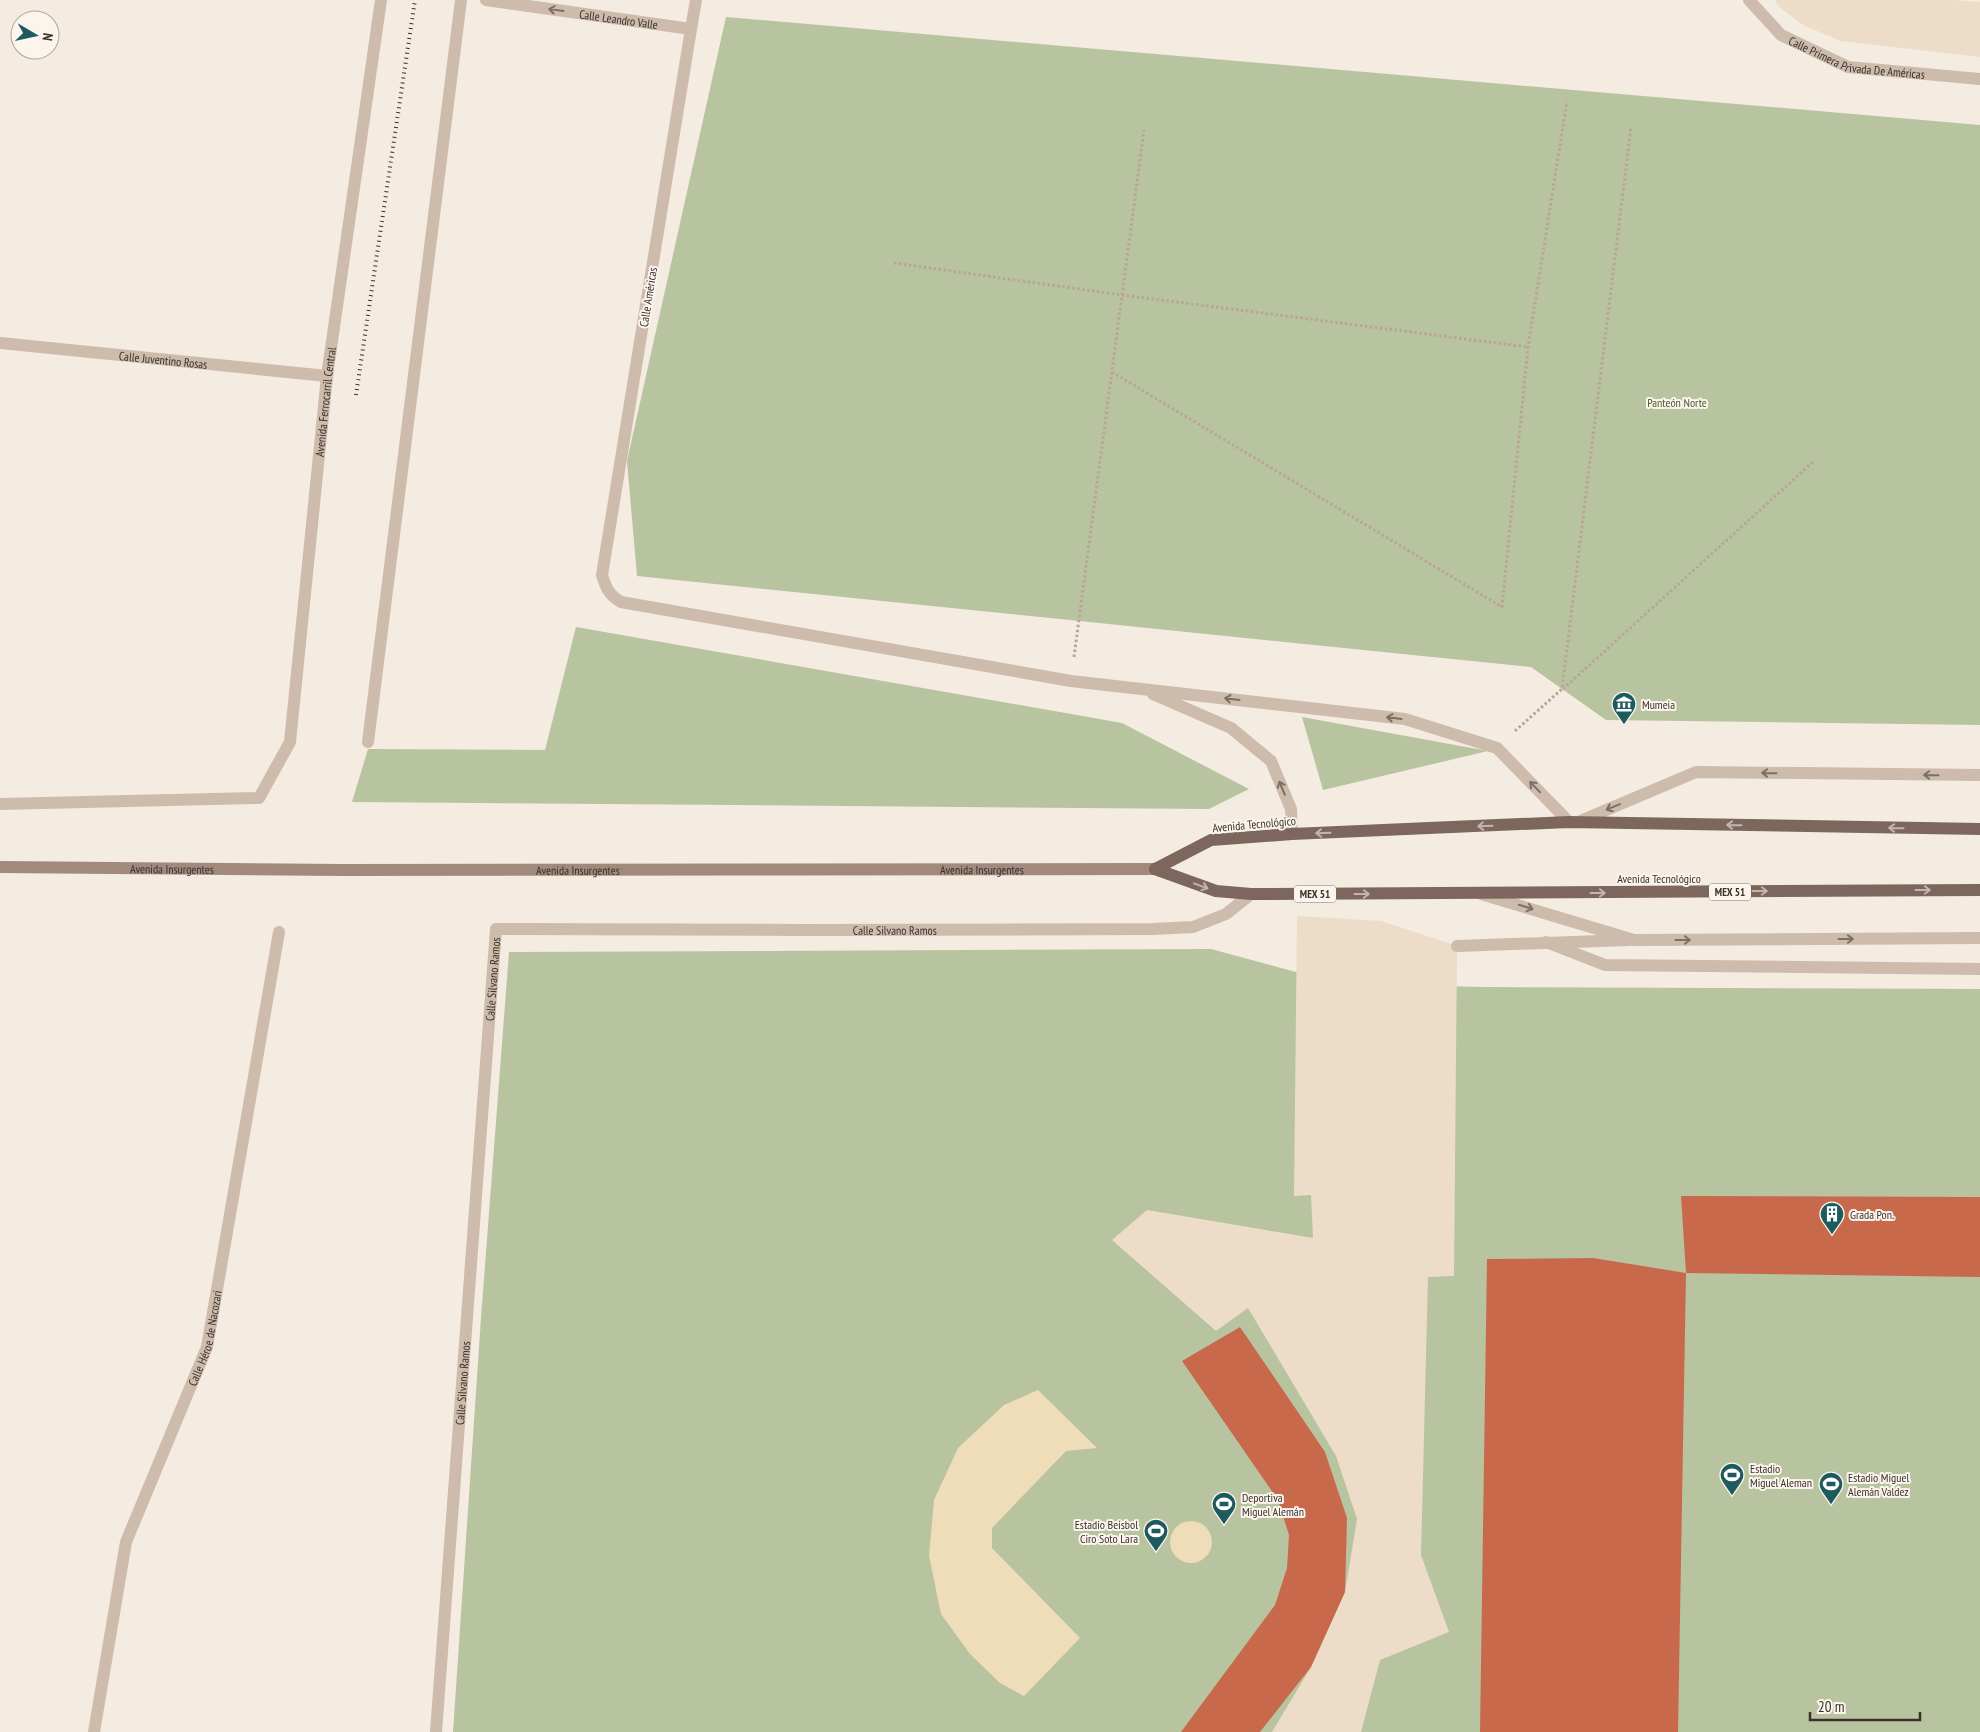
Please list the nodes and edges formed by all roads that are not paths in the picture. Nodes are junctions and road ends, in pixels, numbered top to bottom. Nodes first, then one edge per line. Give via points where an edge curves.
1 (381, 0) edge
2 (461, 0) edge
3 (486, 0) edge
4 (696, 0) edge
5 (1749, 0) edge
6 (691, 29) junction
7 (1980, 79) edge
8 (0, 343) edge
9 (327, 376) junction
10 (1140, 688) junction
11 (368, 742) dead end
12 (1980, 775) edge
13 (0, 804) edge
14 (1573, 822) junction
15 (1980, 829) edge
16 (1292, 834) junction
17 (0, 867) edge
18 (1155, 869) junction
19 (1980, 890) edge
20 (1479, 893) junction
21 (1250, 894) junction
22 (279, 932) dead end
23 (1980, 938) edge
24 (1634, 940) junction
25 (1546, 942) junction
26 (1456, 946) dead end
27 (1980, 969) edge
28 (94, 1732) edge
29 (436, 1732) edge

1 - 9 street, Avenida Ferrocarril Central
2 - 11 street
6 -> 3 street, Calle Leandro Valle
4 - 6 street, Calle Américas
5 - 7 street, Calle Primera Privada De Américas via 1782,35 1848,67
6 - 10 street, Calle Américas via 602,576 608,593 621,602 1071,681
8 - 9 street, Calle Juventino Rosas
9 - 13 street, Avenida Ferrocarril Central via 290,742 259,798
14 -> 10 street via 1497,748 1405,719
16 -> 10 street via 1291,809 1271,761 1231,728
12 -> 14 street via 1696,772
15 -> 14 main road, Avenida Tecnológico / MEX 51
14 -> 16 main road, Avenida Tecnológico / MEX 51
16 - 18 main road, Avenida Tecnológico / MEX 51 via 1211,840
17 - 18 main road, Avenida Insurgentes / MEX 51
18 -> 21 main road, Avenida Tecnológico / MEX 51 via 1216,891
20 -> 19 main road, Avenida Tecnológico / MEX 51
21 -> 20 main road, Avenida Tecnológico / MEX 51
20 -> 24 street
21 - 29 street, Calle Silvano Ramos via 1226,914 1193,927 1153,929 496,929
22 - 28 street, Calle Héroe de Nacozari via 207,1347 126,1542
24 -> 23 street
24 - 25 street
25 - 26 street
25 - 27 street via 1605,965

